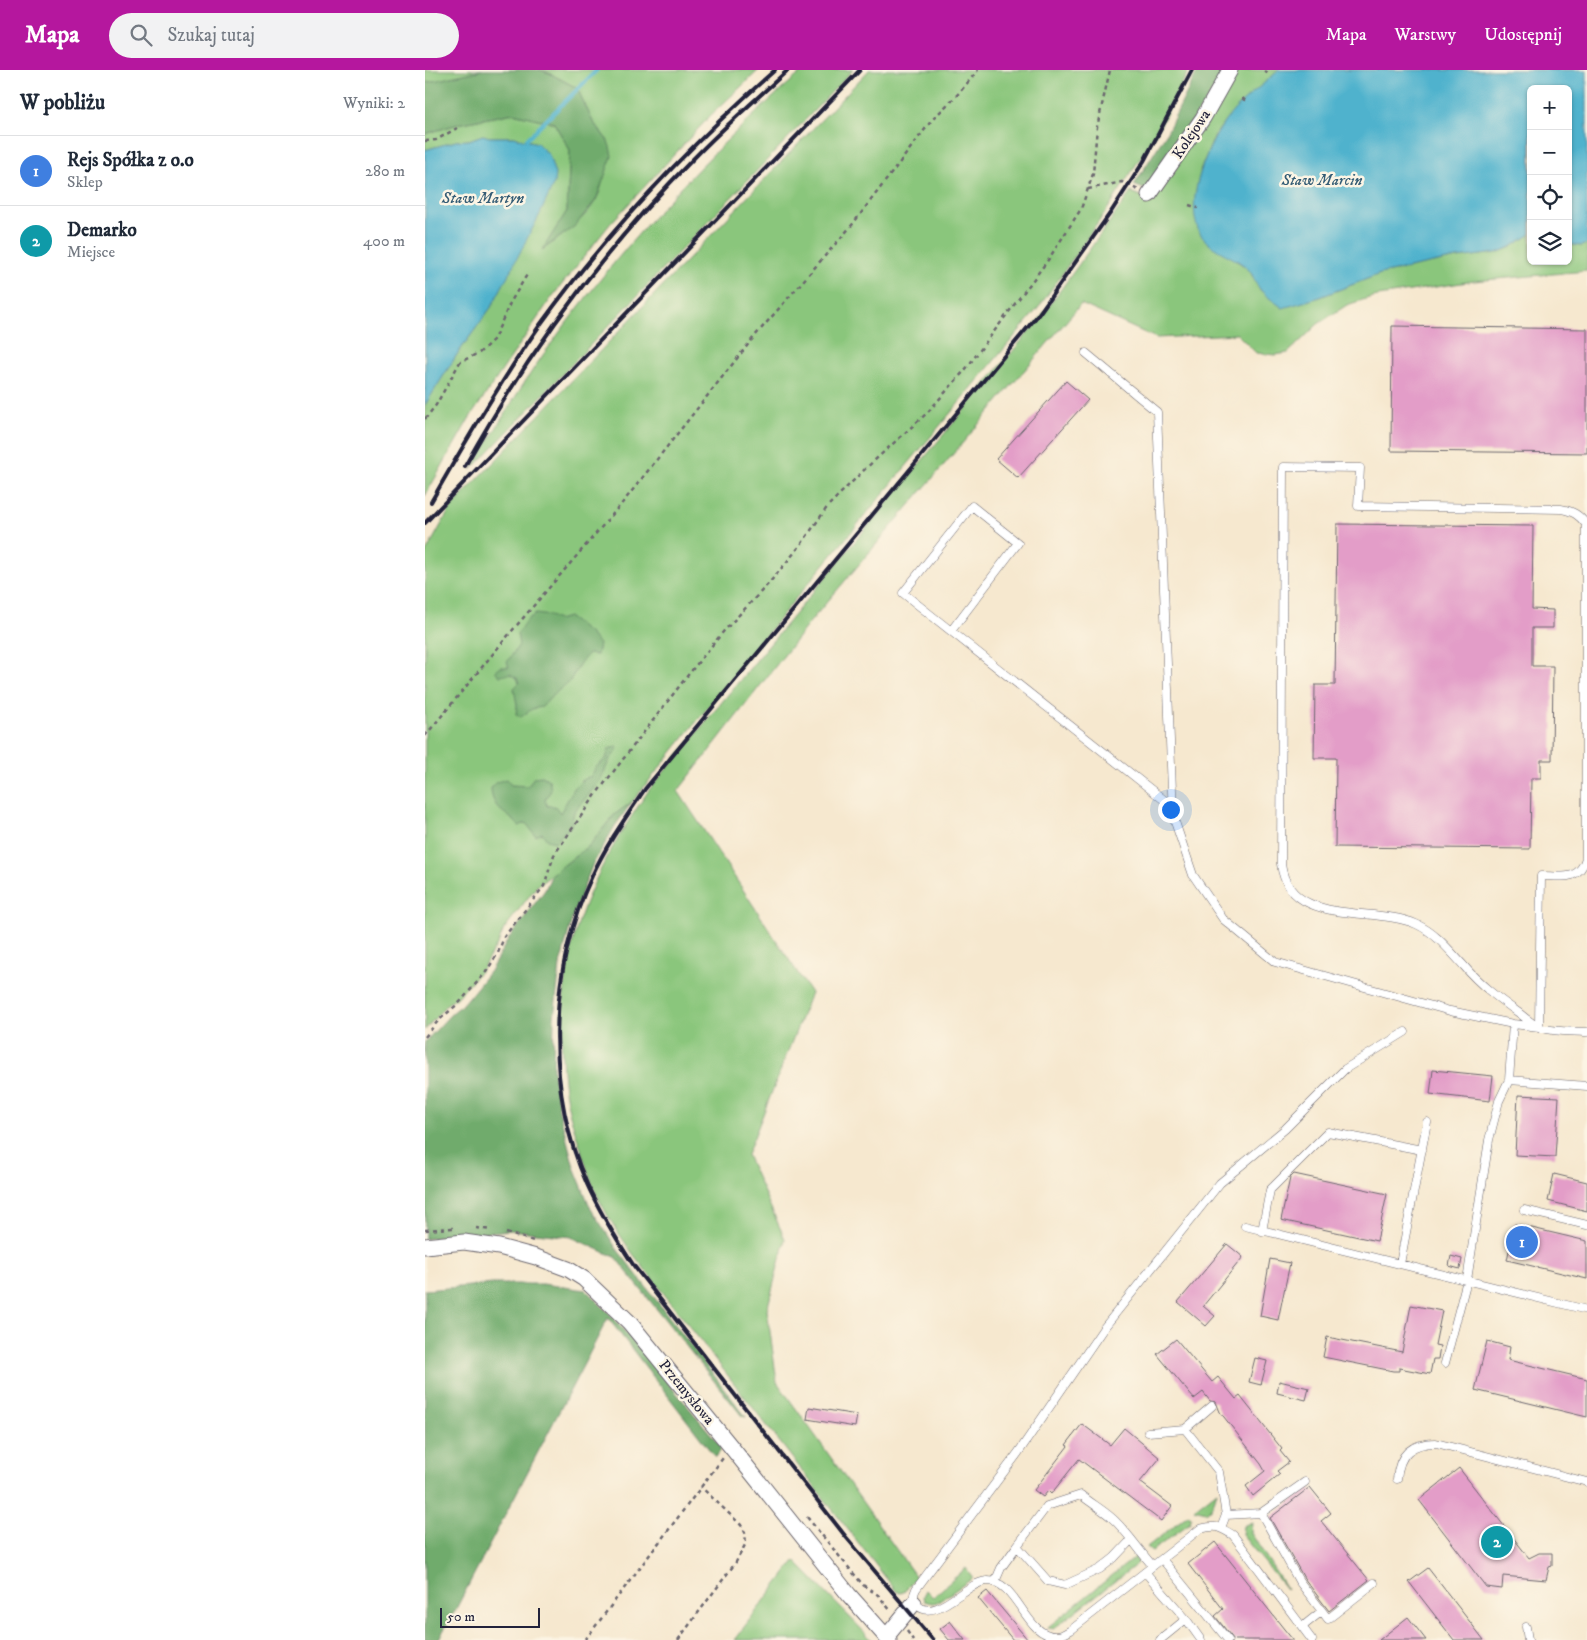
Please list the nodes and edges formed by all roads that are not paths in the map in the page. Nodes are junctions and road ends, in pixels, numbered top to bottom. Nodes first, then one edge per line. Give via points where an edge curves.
1 (1230, 70) edge
2 (1149, 195) road end
3 (1086, 354) dead end
4 (951, 631) junction
5 (1173, 807) junction
6 (1513, 1024) junction
7 (1539, 1027) junction
8 (1405, 1032) dead end
9 (1587, 1032) edge
10 (1509, 1080) junction
11 (1587, 1086) edge
12 (1427, 1122) dead end
13 (1422, 1150) junction
14 (1524, 1210) dead end
15 (1587, 1225) edge
16 (1245, 1226) dead end
17 (1262, 1231) junction
18 (425, 1246) edge
19 (1400, 1264) junction
20 (1467, 1280) junction
21 (1587, 1310) edge
22 (1445, 1363) dead end
23 (1212, 1406) dead end
24 (1185, 1429) junction
25 (1147, 1432) dead end
26 (1397, 1479) dead end
27 (1305, 1482) dead end
28 (1587, 1482) edge
29 (1261, 1513) junction
30 (1226, 1515) junction
31 (1221, 1528) junction
32 (1131, 1540) junction
33 (1017, 1546) junction
34 (1161, 1560) junction
35 (1153, 1566) junction
36 (1145, 1572) junction
37 (995, 1582) junction
38 (1374, 1583) dead end
39 (914, 1603) junction
40 (1322, 1611) junction
41 (1186, 1619) junction
42 (1302, 1627) junction
43 (1526, 1627) dead end
44 (887, 1638) edge
45 (1054, 1638) edge
46 (1160, 1640) edge
47 (1201, 1640) edge
48 (1227, 1640) edge
49 (1312, 1640) edge
50 (1528, 1640) edge

1 - 2 street, Kolejowa via 1203,118
3 - 5 lane via 1157,412
4 - 4 lane via 1019,544 972,506 903,593
4 - 5 lane
5 - 6 lane via 1173,816 1193,875 1223,920 1275,962 1451,1011
6 - 7 lane
6 - 10 lane
7 - 7 lane via 1483,987 1425,928 1388,916 1339,912 1309,904 1289,888 1282,876 1283,467 1359,468 1358,506 1561,509 1572,511 1586,524 1586,858 1584,866 1573,876 1541,876
7 - 9 lane
8 - 39 lane via 1345,1069 1285,1129 1220,1183 1103,1329 1017,1453 916,1588
10 - 11 lane
10 - 20 lane via 1499,1101 1489,1140
12 - 13 lane
13 - 17 lane via 1328,1132 1270,1190
13 - 19 lane
14 - 15 lane
16 - 17 lane
17 - 19 lane
18 - 44 street, Przemysłowa via 464,1242 499,1247 568,1269 603,1295 629,1322
19 - 20 lane
20 - 21 lane
20 - 22 lane
23 - 24 lane
24 - 25 lane
24 - 30 lane via 1219,1472
26 - 28 lane via 1400,1462 1406,1454 1417,1446 1436,1442
27 - 29 lane
29 - 30 lane
29 - 40 lane via 1299,1581
30 - 31 lane
31 - 34 lane via 1199,1529
31 - 42 lane via 1233,1535
32 - 33 lane via 1101,1569 1065,1585 1048,1580
32 - 33 lane via 1112,1518 1081,1495 1047,1506
32 - 35 lane
33 - 37 lane
34 - 35 lane
34 - 48 lane
35 - 36 lane
36 - 41 lane
36 - 45 lane via 1071,1630
37 - 39 lane via 974,1584 944,1605 932,1609 925,1610
37 - 45 lane via 1004,1587 1037,1628
38 - 40 lane via 1328,1619
39 - 44 street
40 - 42 lane
41 - 46 lane
41 - 47 lane
42 - 49 lane
43 - 50 lane

